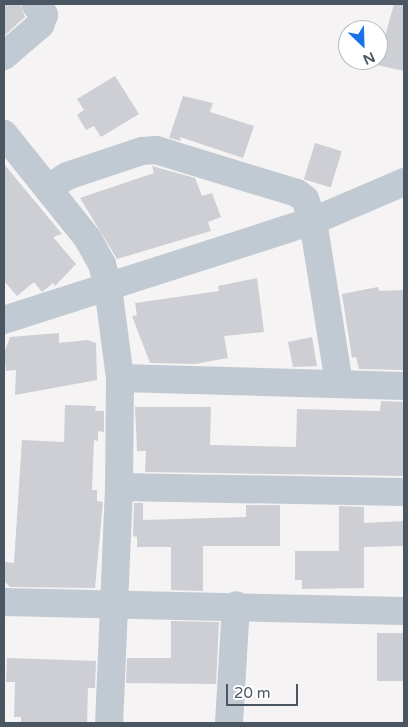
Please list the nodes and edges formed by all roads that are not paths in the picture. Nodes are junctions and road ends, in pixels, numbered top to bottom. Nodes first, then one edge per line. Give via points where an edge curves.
1 (35, 4) edge
2 (4, 56) edge
3 (4, 134) edge
4 (404, 182) edge
5 (48, 188) junction
6 (313, 221) junction
7 (108, 287) junction
8 (4, 320) edge
9 (120, 378) junction
10 (339, 382) junction
11 (404, 386) edge
12 (119, 487) junction
13 (404, 492) edge
14 (4, 602) edge
15 (115, 603) junction
16 (236, 605) junction
17 (404, 610) edge
18 (109, 723) edge
19 (229, 723) edge

1 - 2 street via 44,15 40,25
3 - 5 street
4 - 6 street
5 - 6 street via 67,176 142,150 156,150 297,193 306,199
5 - 7 street via 88,239 102,264
6 - 7 street
6 - 10 street
7 - 8 street
7 - 9 street
9 - 10 street
9 - 12 street
10 - 11 street
12 - 13 street
12 - 15 street
14 - 15 street
15 - 16 street
15 - 18 street
16 - 17 street
16 - 19 street

